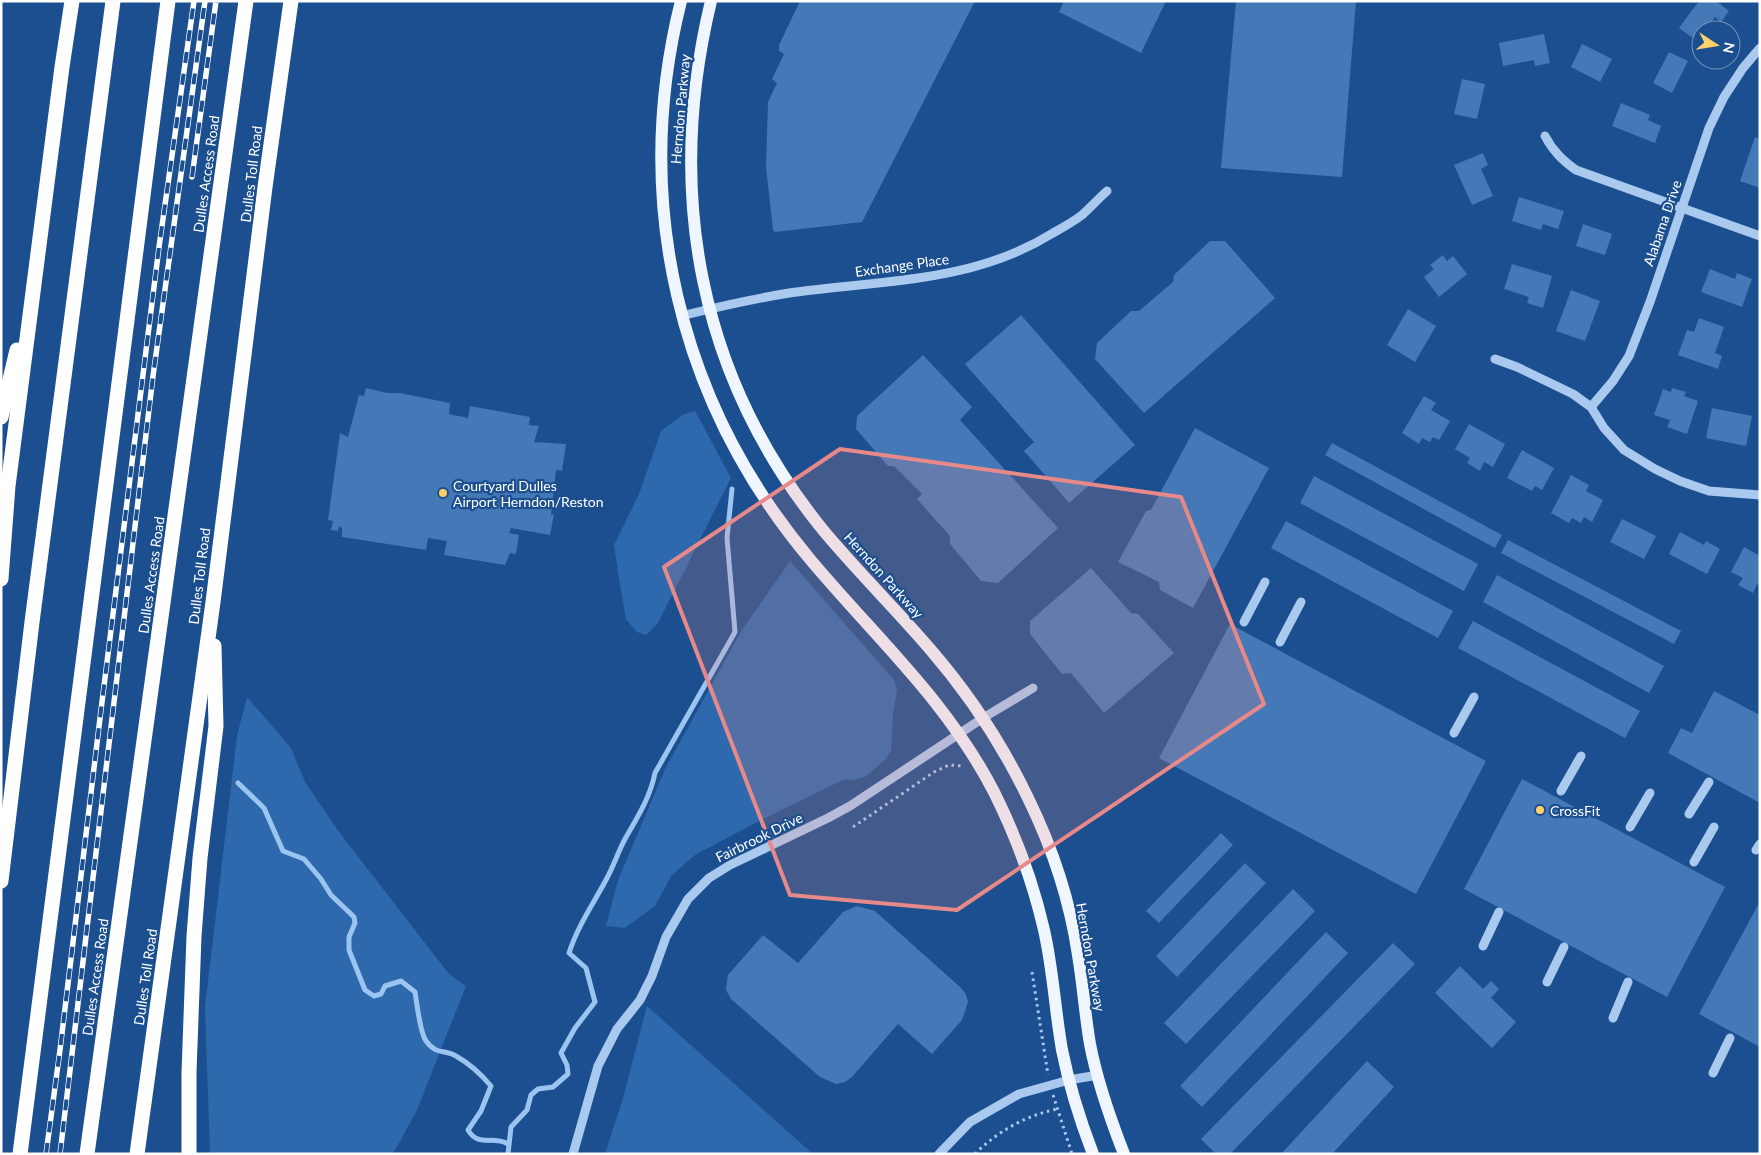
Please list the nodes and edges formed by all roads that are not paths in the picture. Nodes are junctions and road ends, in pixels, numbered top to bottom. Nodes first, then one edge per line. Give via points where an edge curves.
1 (65, 1) edge
2 (72, 1) edge
3 (113, 1) edge
4 (168, 1) edge
5 (246, 1) edge
6 (291, 1) edge
7 (681, 1) edge
8 (711, 1) edge
9 (1760, 48) edge
10 (62, 67) junction
11 (1545, 136) dead end
12 (1106, 192) dead end
13 (1681, 208) junction
14 (1760, 236) edge
15 (34, 286) junction
16 (709, 309) junction
17 (681, 316) junction
18 (1495, 359) dead end
19 (1591, 407) junction
20 (1, 417) edge
21 (1760, 495) edge
22 (1, 579) edge
23 (1265, 582) dead end
24 (213, 602) junction
25 (1301, 602) dead end
26 (1244, 622) dead end
27 (1280, 642) dead end
28 (1033, 688) dead end
29 (1474, 697) dead end
30 (983, 718) junction
31 (1454, 733) dead end
32 (960, 734) junction
33 (1581, 756) dead end
34 (1709, 782) dead end
35 (1561, 791) dead end
36 (1650, 793) dead end
37 (1689, 814) dead end
38 (1630, 827) dead end
39 (1714, 827) dead end
40 (1694, 862) dead end
41 (1, 881) edge
42 (1499, 912) dead end
43 (1483, 946) dead end
44 (1564, 948) dead end
45 (1547, 982) dead end
46 (1628, 982) dead end
47 (1612, 1018) dead end
48 (1730, 1038) dead end
49 (1713, 1073) dead end
50 (1098, 1075) junction
51 (1069, 1080) junction
52 (20, 1154) edge
53 (87, 1154) edge
54 (137, 1154) edge
55 (189, 1154) edge
56 (574, 1154) edge
57 (939, 1154) edge
58 (1093, 1154) edge
59 (1124, 1154) edge

1 - 10 highway
2 - 10 highway
3 - 41 highway via 28,649
4 - 52 highway
5 - 53 highway, Dulles Access Road
6 - 24 highway, Dulles Toll Road
7 - 17 main road, Herndon Parkway via 666,75 661,155 666,240
8 - 16 main road, Herndon Parkway via 695,80 690,165 697,251
9 - 13 street, Alabama Drive via 1724,97 1708,128
10 - 15 highway
11 - 13 street via 1562,161 1576,170
12 - 16 street, Exchange Place via 1080,216 1037,243 978,267 946,274 789,293
13 - 14 street
13 - 19 street, Alabama Drive via 1629,356
15 - 20 highway
15 - 22 highway via 8,486
16 - 17 street, Exchange Place
16 - 30 main road, Herndon Parkway via 742,401 785,479 844,555 930,648
17 - 32 main road, Herndon Parkway via 694,360 715,411 738,457 774,514 901,660
18 - 19 street via 1573,394
19 - 21 street via 1624,450 1655,469 1709,491
23 - 26 street
24 - 54 highway, Dulles Toll Road
24 - 55 highway via 216,726 194,936
25 - 27 street
28 - 30 street, Fairbrook Drive
29 - 31 street
30 - 32 street, Fairbrook Drive
30 - 50 main road, Herndon Parkway via 1028,798 1060,876 1075,939
32 - 51 main road, Herndon Parkway via 1000,806 1029,875 1048,948
32 - 56 street, Fairbrook Drive via 850,806 742,859 696,889 666,937 640,1000 617,1029 598,1066
33 - 35 street
34 - 37 street
36 - 38 street
39 - 40 street
42 - 43 street
44 - 45 street
46 - 47 street
48 - 49 street
50 - 51 street
50 - 59 main road, Herndon Parkway
51 - 57 street via 1020,1094 970,1122
51 - 58 main road, Herndon Parkway

